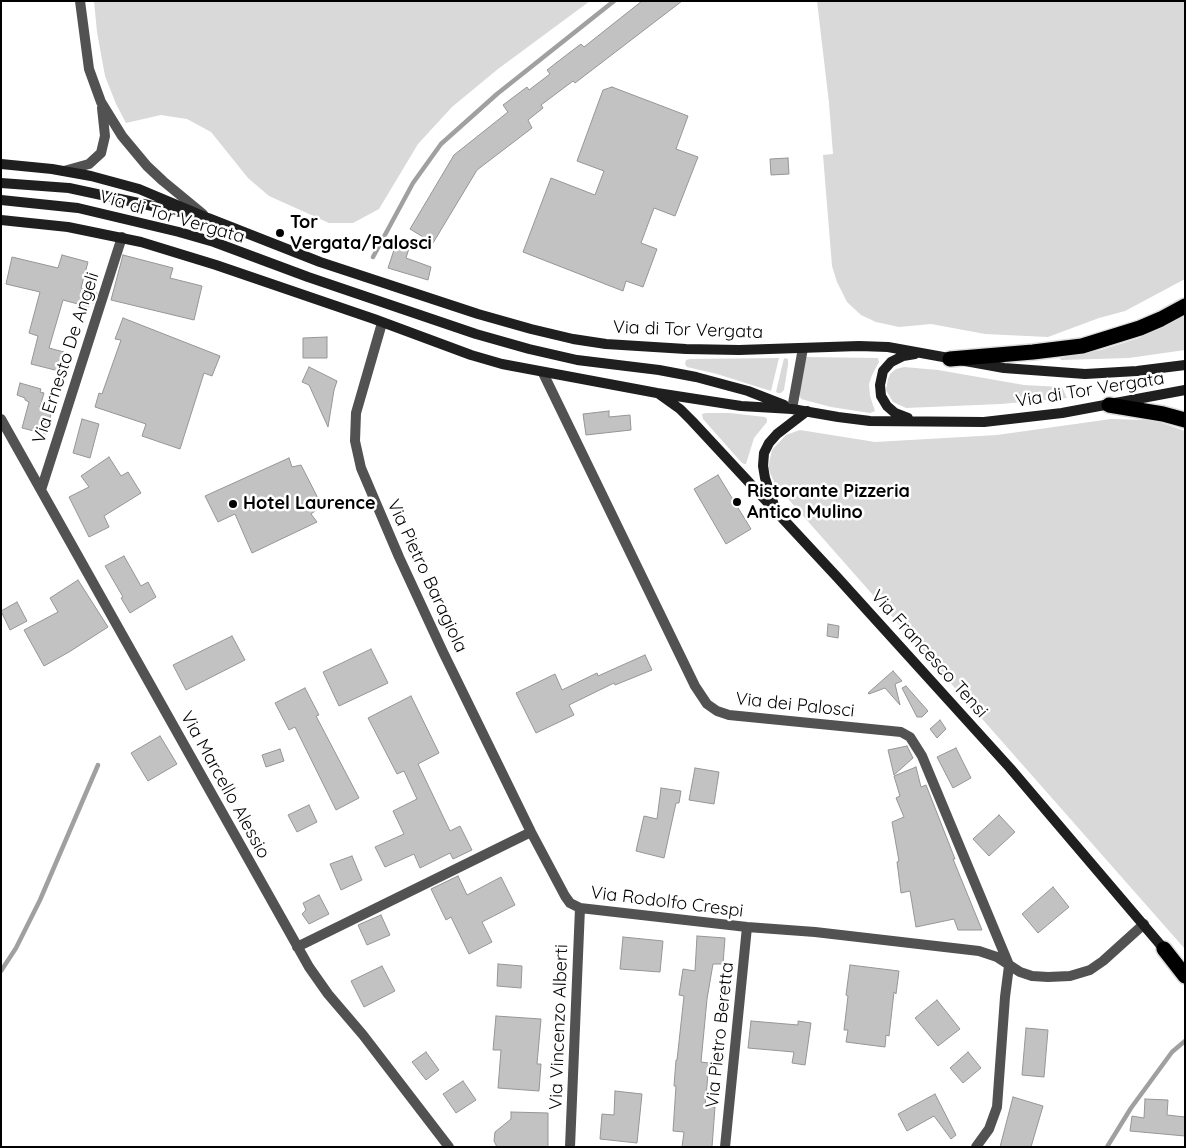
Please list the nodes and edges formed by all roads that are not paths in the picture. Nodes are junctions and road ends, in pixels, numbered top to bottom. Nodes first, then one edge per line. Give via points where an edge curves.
1 (80, 1) edge
2 (101, 102) junction
3 (1, 164) edge
4 (64, 171) junction
5 (1, 183) edge
6 (1, 200) edge
7 (208, 218) junction
8 (1, 220) edge
9 (122, 237) junction
10 (1185, 306) edge
11 (382, 323) junction
12 (803, 348) junction
13 (930, 354) junction
14 (950, 360) junction
15 (1185, 365) edge
16 (543, 373) junction
17 (1185, 390) edge
18 (657, 393) junction
19 (1110, 405) junction
20 (792, 409) junction
21 (807, 411) junction
22 (1, 419) edge
23 (1185, 420) edge
24 (928, 421) junction
25 (41, 490) junction
26 (776, 511) junction
27 (531, 832) junction
28 (580, 908) junction
29 (1144, 924) junction
30 (748, 927) junction
31 (297, 947) junction
32 (1164, 949) junction
33 (1185, 955) edge
34 (1009, 966) junction
35 (1185, 976) edge
36 (449, 1147) edge
37 (570, 1147) edge
38 (725, 1147) edge
39 (976, 1147) edge

1 - 2 street via 89,69
2 - 4 street via 105,125 101,153 89,164
2 - 7 street via 122,136 148,166
3 - 4 main road, Via di Tor Vergata
4 - 7 main road, Via di Tor Vergata via 139,189
5 - 7 main road, Via di Tor Vergata via 80,190
6 - 20 main road, Via di Tor Vergata via 78,208 179,232 476,334 577,360 696,377 748,391
7 - 12 main road, Via di Tor Vergata via 320,262 553,335 606,344 686,349
8 - 9 main road, Via di Tor Vergata
9 - 11 main road, Via di Tor Vergata via 207,262
9 - 25 street, Via Ernesto De Angeli
10 - 14 highway via 1140,328 1082,346
11 - 16 main road, Via di Tor Vergata via 471,355
11 - 27 street, Via Pietro Baragiola via 356,413 360,468 439,644
12 - 13 main road, Via di Tor Vergata via 879,347
12 - 20 street
13 - 14 main road, Via di Tor Vergata
13 - 24 main road via 896,358 884,368 880,384 881,396 890,410 908,418
14 - 15 main road, Via di Tor Vergata via 1085,374
16 - 18 main road, Via di Tor Vergata
16 - 34 street, Via dei Palosci via 707,704 717,712 729,715 901,732 910,737 922,756
17 - 19 main road, Via di Tor Vergata
18 - 20 main road, Via di Tor Vergata via 740,406
18 - 26 main road, Via Francesco Tensi via 680,409
19 - 23 highway
19 - 24 main road, Via di Tor Vergata via 984,422
20 - 21 main road, Via di Tor Vergata
21 - 24 main road, Via di Tor Vergata via 863,420
21 - 26 main road via 777,434 764,453 765,478
22 - 25 street, Via Marcello Alessio
25 - 31 street, Via Marcello Alessio
26 - 29 main road, Via Francesco Tensi via 1010,768
27 - 28 street, Via Rodolfo Crespi via 567,900
27 - 31 street
28 - 30 street, Via Rodolfo Crespi
28 - 37 street, Via Vincenzo Alberti
29 - 32 main road, Via Francesco Tensi
29 - 34 street, Via Rodolfo Crespi via 1103,961 1081,974 1055,978 1036,976
30 - 34 street, Via Rodolfo Crespi via 979,951 997,957
30 - 38 street, Via Pietro Beretta
31 - 36 street, Via Marcello Alessio via 316,979
32 - 33 highway
32 - 35 highway
34 - 39 street via 998,1107 989,1129

